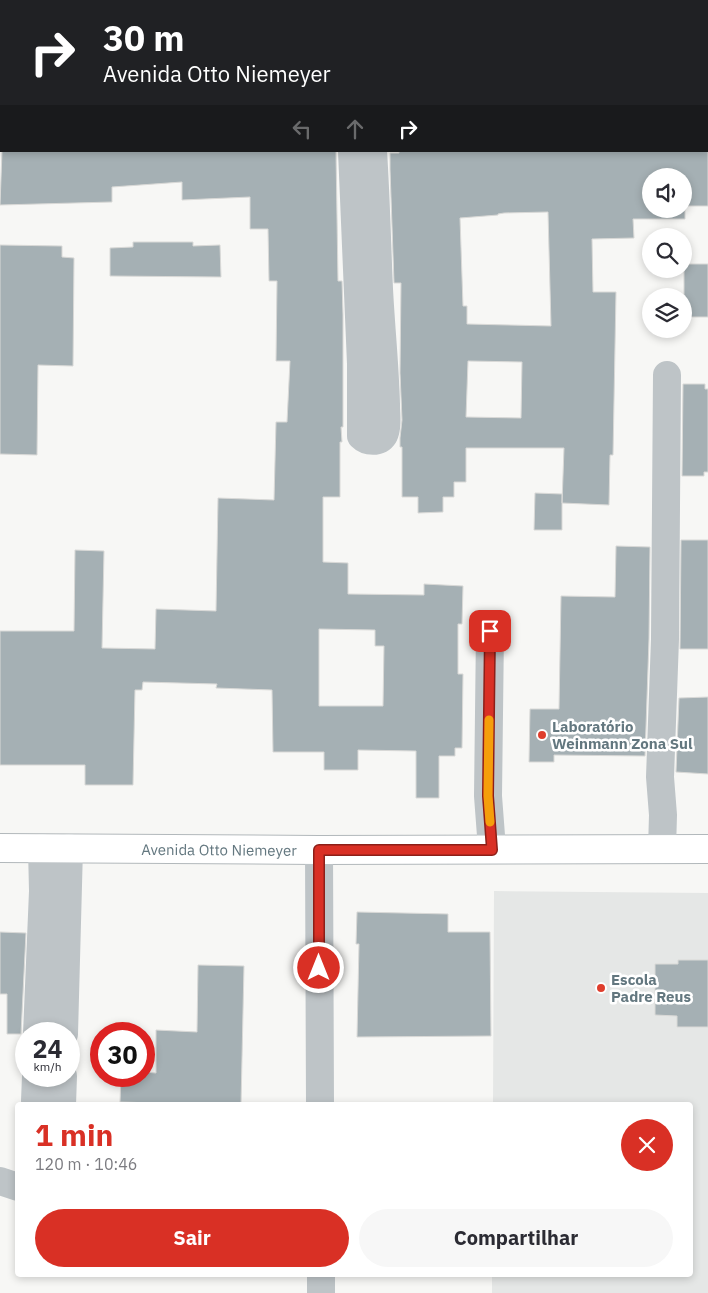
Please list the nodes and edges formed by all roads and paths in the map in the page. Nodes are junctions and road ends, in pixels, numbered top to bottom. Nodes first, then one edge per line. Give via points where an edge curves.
1 (362, 154) edge
2 (373, 363) dead end
3 (667, 375) dead end
4 (490, 631) dead end
5 (0, 848) edge
6 (42, 848) junction
7 (69, 848) junction
8 (662, 849) junction
9 (708, 849) edge
10 (319, 850) junction
11 (492, 850) junction
12 (38, 1022) edge
13 (64, 1022) edge
14 (63, 1087) edge
15 (62, 1102) edge
16 (320, 1102) edge
17 (0, 1181) edge
18 (15, 1186) edge
19 (321, 1277) edge
20 (321, 1293) edge

1 - 2 street
3 - 8 street via 665,639 660,777
4 - 11 street via 488,796
5 - 6 main road, Avenida Otto Niemeyer
6 - 7 main road, Avenida Otto Niemeyer
6 - 12 street
7 - 10 main road, Avenida Otto Niemeyer
7 - 13 street
8 - 9 main road, Avenida Otto Niemeyer
8 - 11 main road, Avenida Otto Niemeyer
10 - 11 main road, Avenida Otto Niemeyer
10 - 16 street
14 - 15 street
17 - 18 street
19 - 20 street

